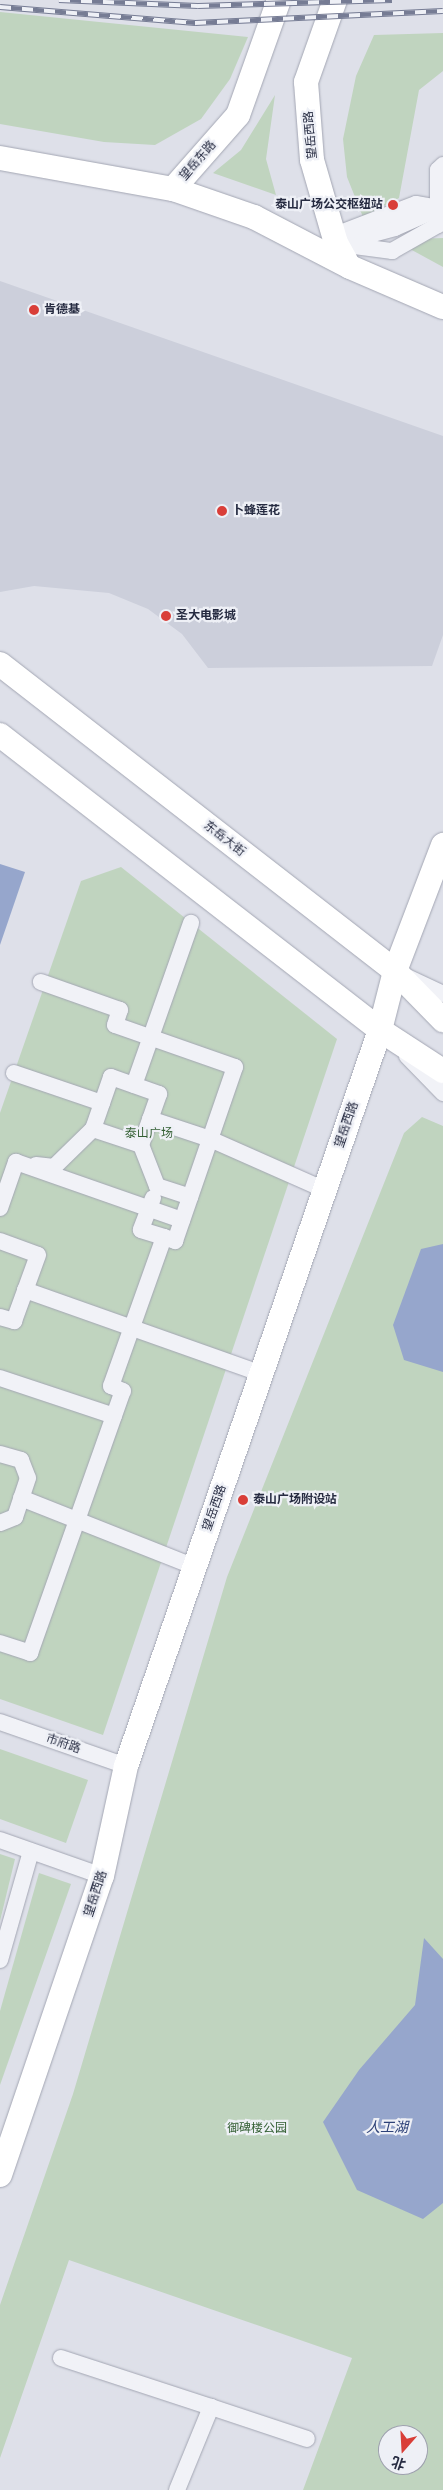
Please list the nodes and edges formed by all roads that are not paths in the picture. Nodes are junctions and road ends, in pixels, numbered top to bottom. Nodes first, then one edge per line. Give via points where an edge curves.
1 (279, 0) edge
2 (335, 0) edge
3 (0, 158) edge
4 (443, 165) edge
5 (173, 189) junction
6 (441, 209) edge
7 (307, 241) junction
8 (336, 243) junction
9 (350, 267) junction
10 (443, 307) edge
11 (0, 664) edge
12 (0, 735) edge
13 (443, 845) edge
14 (191, 923) dead end
15 (395, 971) junction
16 (42, 982) dead end
17 (443, 994) edge
18 (443, 1020) edge
19 (380, 1030) junction
20 (151, 1038) junction
21 (443, 1071) edge
22 (14, 1073) dead end
23 (134, 1085) junction
24 (443, 1093) edge
25 (102, 1103) junction
26 (150, 1119) junction
27 (93, 1128) junction
28 (210, 1140) junction
29 (141, 1145) junction
30 (16, 1162) junction
31 (157, 1186) junction
32 (325, 1190) junction
33 (190, 1197) junction
34 (0, 1208) edge
35 (149, 1208) junction
36 (182, 1220) junction
37 (164, 1237) junction
38 (0, 1242) edge
39 (25, 1290) junction
40 (0, 1316) edge
41 (132, 1328) junction
42 (262, 1374) junction
43 (0, 1378) edge
44 (114, 1416) junction
45 (0, 1454) edge
46 (21, 1498) junction
47 (77, 1520) junction
48 (0, 1523) edge
49 (195, 1567) junction
50 (0, 1643) edge
51 (0, 1722) edge
52 (126, 1766) junction
53 (0, 1840) edge
54 (31, 1851) junction
55 (102, 1876) junction
56 (0, 1960) edge
57 (0, 2175) edge
58 (61, 2358) dead end
59 (212, 2407) junction
60 (307, 2440) dead end
61 (177, 2490) edge

1 - 5 street, 望岳东路 via 238,115
2 - 8 street, 望岳西路 via 306,82 312,160
3 - 5 street, 望岳东路
4 - 6 street via 438,170
5 - 7 street via 254,217
6 - 8 street via 395,228
7 - 8 street
7 - 9 street
8 - 9 street, 望岳西路
9 - 10 street
11 - 15 street, 东岳大街
12 - 19 street
13 - 15 street, 望岳西路
14 - 20 street
15 - 17 street
15 - 18 street, 东岳大街
15 - 19 street, 望岳西路
16 - 20 street via 120,1010 115,1025
19 - 21 street
19 - 24 street
19 - 32 street, 望岳西路
20 - 23 street
20 - 28 street via 235,1067
22 - 25 street
23 - 25 street via 111,1077
23 - 26 street via 159,1094
25 - 27 street
26 - 28 street
26 - 29 street
27 - 29 street
27 - 30 street via 54,1167
28 - 32 street
28 - 33 street
29 - 31 street
30 - 34 street
30 - 35 street
31 - 33 street
31 - 35 street
32 - 42 street, 望岳西路
33 - 36 street
35 - 36 street
35 - 37 street via 141,1230
36 - 37 street via 174,1241
37 - 41 street
38 - 39 street via 38,1255
39 - 40 street via 14,1322
39 - 41 street
41 - 42 street
41 - 44 street via 111,1386 123,1391
42 - 49 street, 望岳西路
43 - 44 street
44 - 47 street
45 - 46 street via 21,1460 28,1478
46 - 47 street
46 - 48 street via 15,1517
47 - 49 street
47 - 50 street via 30,1654
49 - 52 street, 望岳西路
51 - 52 street, 市府路
52 - 55 street, 望岳西路
53 - 54 street
54 - 55 street
54 - 56 street
55 - 57 street, 望岳西路
58 - 59 street
59 - 60 street
59 - 61 street

